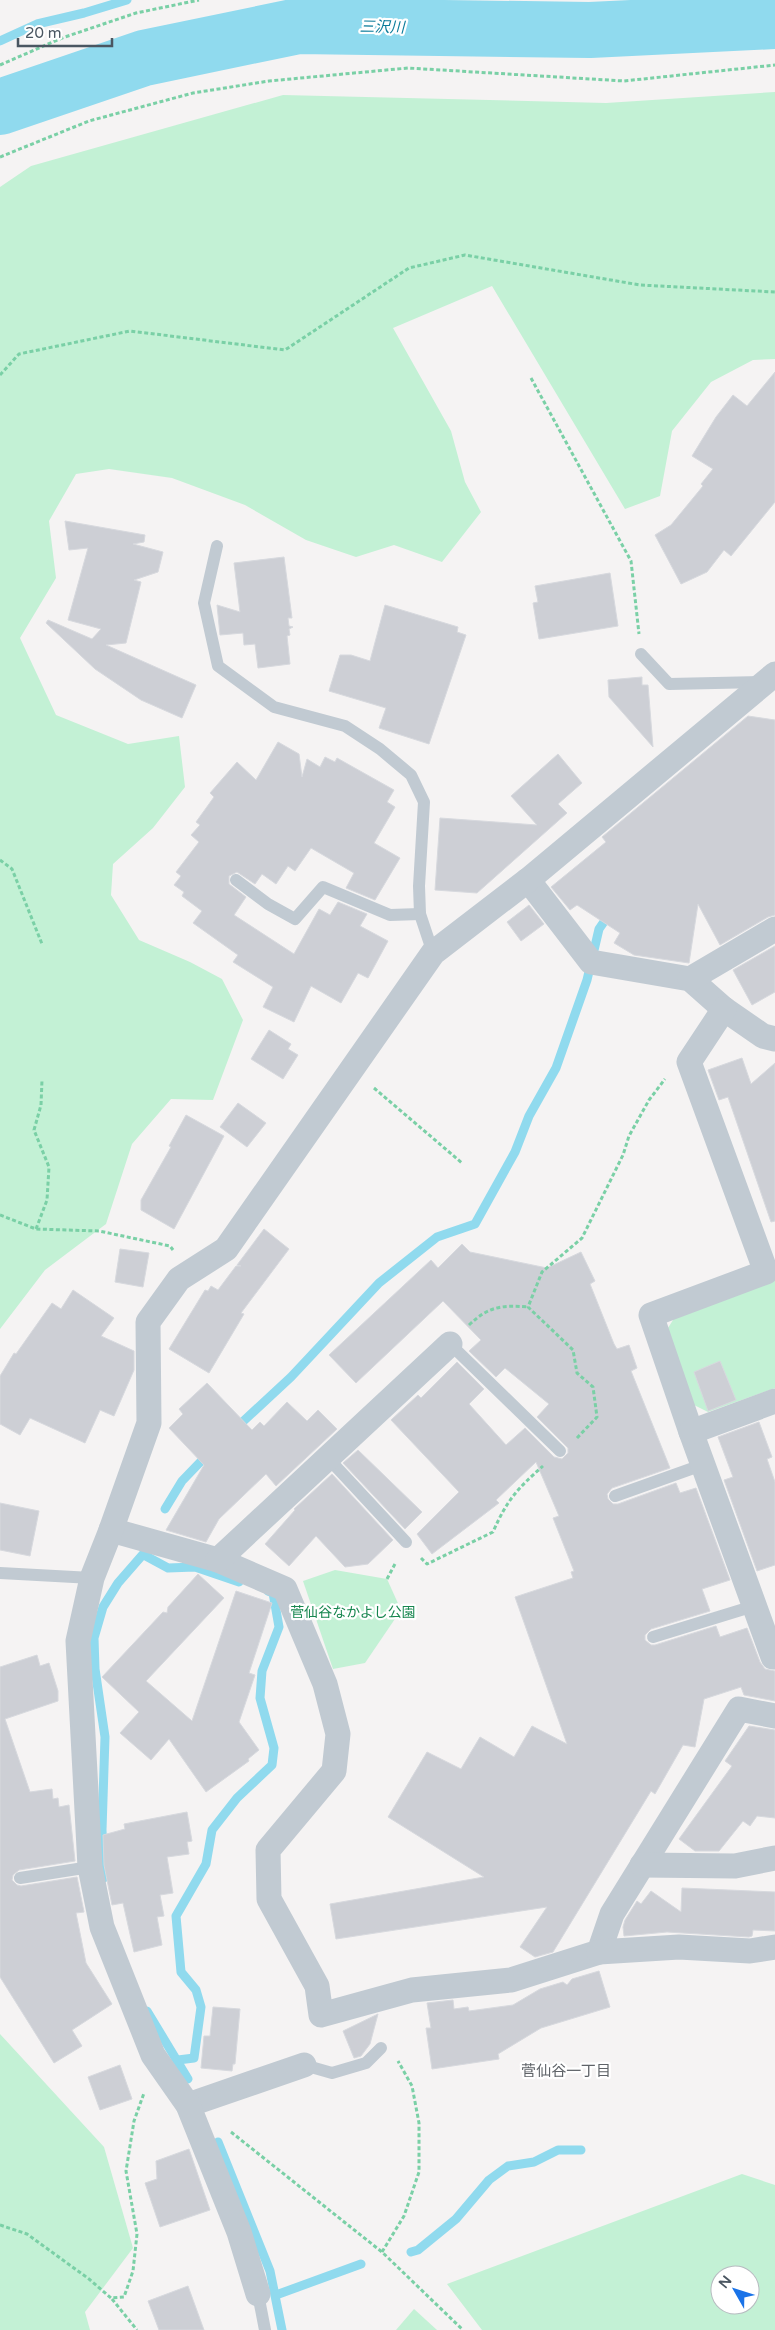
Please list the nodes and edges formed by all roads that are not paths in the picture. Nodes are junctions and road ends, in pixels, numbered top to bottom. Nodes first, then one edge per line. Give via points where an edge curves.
1 (217, 546) dead end
2 (641, 654) road end
3 (770, 678) edge
4 (236, 880) dead end
5 (528, 880) junction
6 (420, 914) junction
7 (775, 929) edge
8 (433, 953) junction
9 (690, 979) junction
10 (724, 1009) junction
11 (775, 1039) edge
12 (450, 1344) joint
13 (775, 1401) edge
14 (691, 1432) junction
15 (560, 1451) road end
16 (327, 1457) junction
17 (702, 1465) junction
18 (615, 1496) dead end
19 (111, 1530) junction
20 (406, 1542) road end
21 (218, 1560) junction
22 (0, 1573) edge
23 (92, 1578) junction
24 (754, 1606) junction
25 (653, 1637) dead end
26 (775, 1657) edge
27 (775, 1716) edge
28 (775, 1858) edge
29 (642, 1865) junction
30 (90, 1867) junction
31 (20, 1878) dead end
32 (775, 1947) edge
33 (599, 1952) junction
34 (381, 2048) road end
35 (304, 2065) joint
36 (188, 2105) junction
37 (258, 2294) joint
38 (265, 2330) edge

1 - 6 lane via 204,604 218,666 274,708 345,726 411,775 424,802
2 - 3 lane via 670,684
3 - 5 street
4 - 6 lane via 295,919 323,888 390,915
5 - 8 street
5 - 9 street via 591,962
6 - 8 lane
7 - 9 street
8 - 19 street via 226,1249 179,1279 148,1322 149,1423
9 - 10 street
10 - 11 street via 763,1036
10 - 14 street via 688,1062 766,1272 651,1314
12 - 15 lane
12 - 16 street
13 - 14 street
14 - 17 street
16 - 20 lane
16 - 21 street
17 - 18 lane
17 - 24 street
19 - 21 street
19 - 23 street
21 - 33 street via 285,1589 326,1684 338,1734 334,1771 268,1850 269,1899 316,1986 321,2015 412,1990 511,1980
22 - 23 lane
23 - 30 street via 78,1642
24 - 25 lane
24 - 26 street
27 - 29 street via 739,1710
28 - 29 street via 735,1866
29 - 33 street via 612,1914
30 - 31 lane
30 - 36 street via 102,1927 153,2055
32 - 33 street via 750,1951 679,1947
34 - 35 lane via 366,2064 332,2073
35 - 36 street
36 - 37 street via 239,2232
37 - 38 lane

